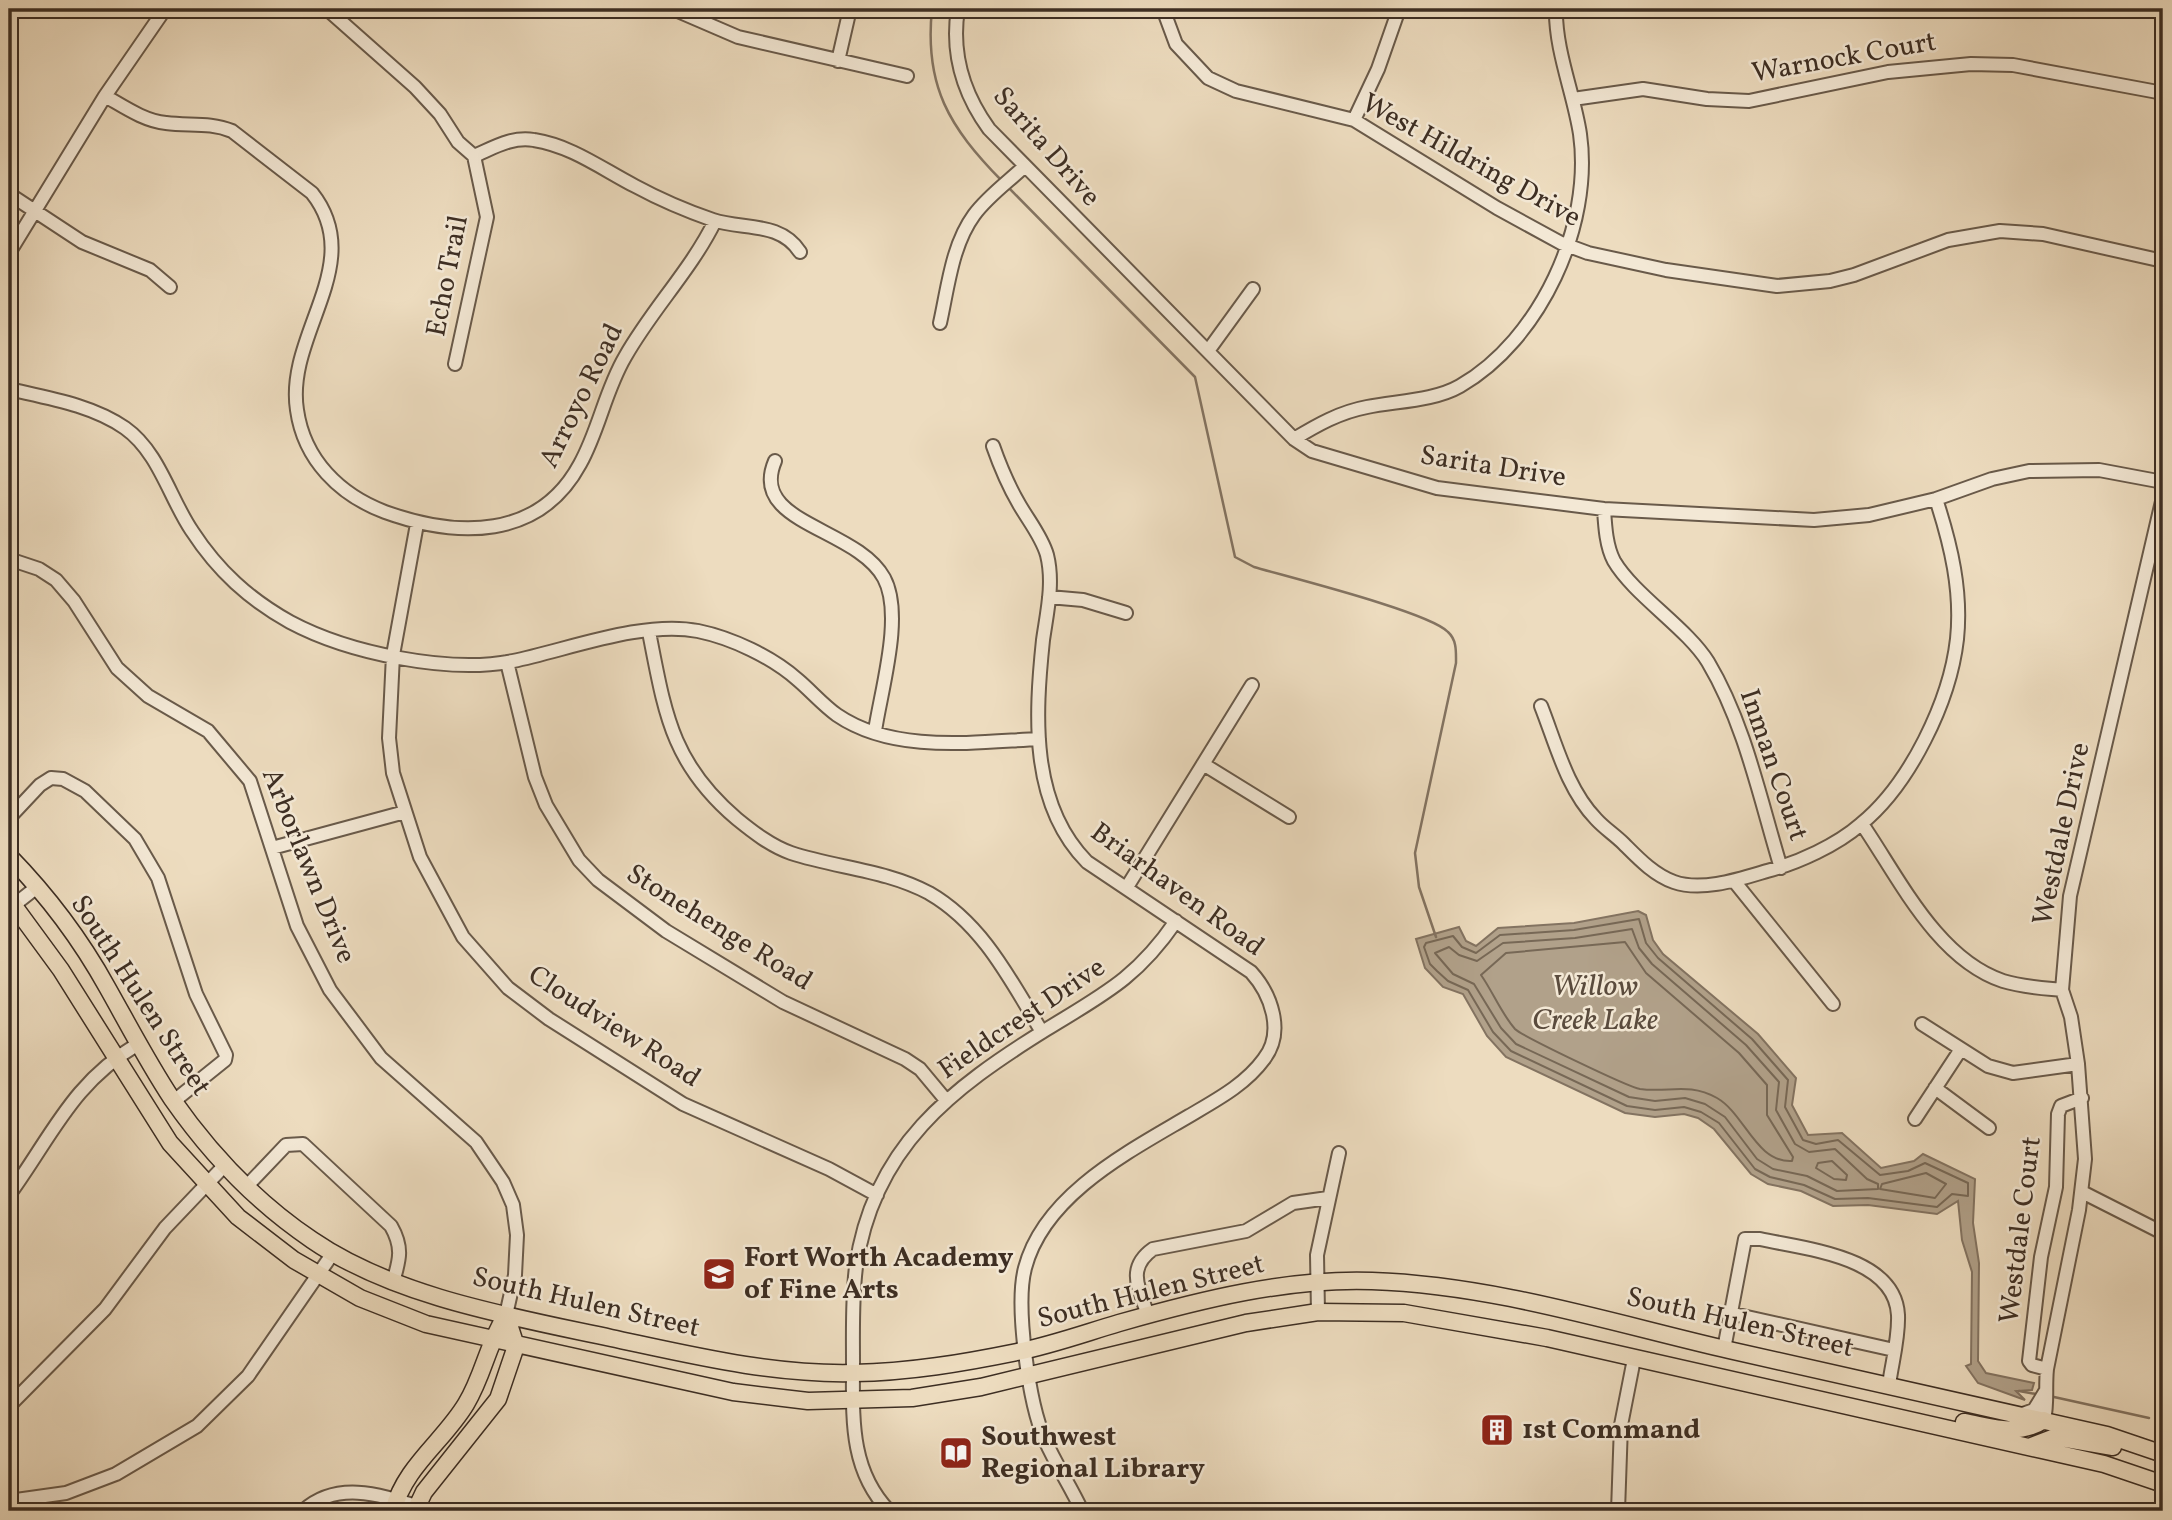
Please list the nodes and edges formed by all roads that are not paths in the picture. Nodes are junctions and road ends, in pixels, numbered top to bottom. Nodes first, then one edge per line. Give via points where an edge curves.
1 (165, 9) edge
2 (327, 9) edge
3 (673, 9) edge
4 (850, 9) edge
5 (958, 9) edge
6 (1163, 9) edge
7 (1399, 9) edge
8 (1556, 9) edge
9 (838, 61) junction
10 (907, 76) dead end
11 (2163, 93) edge
12 (105, 96) junction
13 (1573, 99) junction
14 (1354, 120) junction
15 (474, 156) junction
16 (1020, 171) junction
17 (9, 194) edge
18 (36, 211) junction
19 (715, 221) junction
20 (1567, 245) junction
21 (800, 252) dead end
22 (9, 253) edge
23 (2163, 261) edge
24 (170, 288) dead end
25 (1253, 289) dead end
26 (940, 323) dead end
27 (1208, 351) junction
28 (455, 364) dead end
29 (9, 389) edge
30 (1294, 439) junction
31 (993, 446) dead end
32 (775, 461) dead end
33 (2163, 482) edge
34 (2163, 497) edge
35 (1936, 499) junction
36 (1604, 509) junction
37 (417, 524) junction
38 (9, 559) edge
39 (1049, 597) junction
40 (1126, 613) dead end
41 (649, 632) junction
42 (393, 655) junction
43 (507, 662) junction
44 (1252, 685) dead end
45 (1541, 706) dead end
46 (875, 731) junction
47 (1039, 739) junction
48 (1203, 764) junction
49 (405, 812) junction
50 (1289, 817) dead end
51 (9, 818) edge
52 (1862, 824) junction
53 (272, 848) junction
54 (9, 856) edge
55 (1781, 867) junction
56 (1734, 881) junction
57 (37, 887) junction
58 (1126, 887) junction
59 (10, 904) edge
60 (1176, 921) junction
61 (2062, 990) junction
62 (1833, 1004) dead end
63 (1922, 1024) dead end
64 (1042, 1032) junction
65 (138, 1044) junction
66 (1961, 1049) junction
67 (115, 1058) junction
68 (2078, 1064) junction
69 (1935, 1088) junction
70 (2082, 1098) junction
71 (945, 1099) junction
72 (174, 1101) junction
73 (1915, 1119) dead end
74 (1989, 1128) dead end
75 (1339, 1153) dead end
76 (225, 1165) junction
77 (205, 1185) junction
78 (247, 1186) junction
79 (2082, 1192) junction
80 (9, 1195) edge
81 (877, 1195) junction
82 (1328, 1198) junction
83 (2163, 1233) edge
84 (333, 1253) junction
85 (317, 1275) junction
86 (1317, 1281) junction
87 (393, 1282) junction
88 (1318, 1312) junction
89 (1729, 1312) junction
90 (506, 1315) junction
91 (1148, 1315) junction
92 (491, 1339) junction
93 (516, 1346) junction
94 (1724, 1349) junction
95 (1026, 1350) junction
96 (1894, 1350) junction
97 (1634, 1359) junction
98 (2047, 1369) junction
99 (853, 1373) junction
100 (1031, 1375) junction
101 (1889, 1385) junction
102 (2045, 1392) junction
103 (852, 1401) junction
104 (9, 1406) edge
105 (2033, 1431) junction
106 (2163, 1454) edge
107 (2163, 1484) edge
108 (9, 1502) edge
109 (394, 1506) edge
110 (1080, 1508) edge
111 (415, 1509) edge
112 (303, 1511) edge
113 (889, 1511) edge
114 (1067, 1511) edge
115 (1618, 1511) edge

1 - 12 street
2 - 15 street via 415,87
3 - 9 street via 738,37
4 - 9 street
5 - 16 street, Sarita Drive via 957,53 967,92
6 - 14 street, West Hildring Drive via 1176,44 1208,78 1236,91
7 - 14 street
8 - 13 street
9 - 10 street
11 - 13 street, Warnock Court via 2013,65 1971,64 1888,72 1749,101 1643,89
12 - 18 street
12 - 37 street, Arroyo Road via 163,123 219,125 232,131 321,205 330,223 332,257 297,370 296,409 303,433 326,474 348,494
13 - 20 street via 1580,137 1579,172
14 - 20 street, West Hildring Drive via 1497,208
15 - 19 street via 511,140 531,139 566,147 638,188
15 - 28 street, Echo Trail via 487,217
16 - 26 street via 972,218 960,240
16 - 27 street, Sarita Drive
17 - 18 street
18 - 22 street
18 - 24 street via 82,242 150,270
19 - 21 street via 774,231 794,242
19 - 37 street, Arroyo Road via 686,274 636,337 605,397 582,462 558,496 520,519 484,529
20 - 23 street, West Hildring Drive via 1666,270 1777,286 1854,275 1948,240 2000,231 2043,234
20 - 30 street via 1535,316 1514,342 1460,386 1342,414
25 - 27 street
27 - 30 street, Sarita Drive
29 - 42 street via 95,412 125,428 156,466 192,531 240,589 315,634
30 - 36 street, Sarita Drive via 1312,451 1437,488
31 - 39 street, Briarhaven Road via 1004,478 1047,555
32 - 46 street via 768,481 777,502 787,512 857,548 884,578 892,621
33 - 35 street, Sarita Drive via 2099,470 2029,471
34 - 61 street, Westdale Drive via 2070,896
35 - 36 street, Sarita Drive via 1842,520
35 - 52 street via 1956,572 1957,639 1950,670 1931,729 1894,787
36 - 55 street, Inman Court via 1614,561 1707,660 1722,690 1738,724
37 - 42 street, Cloudview Road
38 - 53 street, Arborlawn Drive via 56,580 117,668 222,745 250,781
39 - 40 street via 1083,600
39 - 47 street, Briarhaven Road
41 - 43 street via 575,643
41 - 46 street via 698,631 741,646 796,678 838,716
41 - 64 street via 672,734 694,775 720,804 769,843 790,852 889,877 929,893 962,917 993,951
42 - 43 street via 470,665
42 - 49 street, Cloudview Road via 389,738
43 - 71 street, Stonehenge Road via 546,805 579,860 598,880 666,930 783,1002 905,1059 920,1069
44 - 48 street
45 - 56 street via 1579,796 1595,819 1639,859 1674,882
46 - 47 street via 936,742
47 - 58 street, Briarhaven Road via 1046,792 1069,844 1087,862
48 - 50 street
48 - 58 street
49 - 53 street
49 - 81 street, Cloudview Road via 420,857 448,914 508,988 683,1104
51 - 72 street via 40,785 51,778 63,779 85,791 135,838 158,878 196,994 226,1055
52 - 55 street
52 - 61 street via 1934,931 1962,958 2004,981
53 - 90 street, Arborlawn Drive via 305,945 344,1011 390,1068 481,1148 503,1182 513,1205 517,1236
54 - 57 main road, South Hulen Street
55 - 56 street
56 - 62 street
57 - 59 street
57 - 65 main road, South Hulen Street via 105,982
58 - 60 street, Briarhaven Road
59 - 67 main road, South Hulen Street via 61,970
60 - 64 street, Fieldcrest Drive via 1134,973
60 - 95 street, Briarhaven Road via 1251,972 1262,985 1273,1012 1271,1046 1266,1058 1227,1094 1130,1151 1053,1214 1031,1251 1021,1287
61 - 68 street, Westdale Drive
63 - 66 street
64 - 71 street, Fieldcrest Drive
65 - 67 street
65 - 72 main road, South Hulen Street
66 - 68 street via 1988,1066 2012,1073
66 - 69 street
67 - 77 main road, South Hulen Street via 157,1125
67 - 80 street via 68,1103
68 - 70 street, Westdale Drive
69 - 73 street
69 - 74 street
70 - 79 street, Westdale Drive
70 - 98 street, Westdale Court via 2061,1106 2057,1114 2056,1187 2040,1257 2029,1361
71 - 81 street, Fieldcrest Drive via 904,1145
72 - 76 main road, South Hulen Street
75 - 82 street
76 - 77 street
76 - 78 main road, South Hulen Street
77 - 85 main road, South Hulen Street via 258,1235
77 - 104 street via 165,1228 105,1310
78 - 84 main road, South Hulen Street
78 - 87 street via 286,1145 303,1144 391,1226 400,1241 401,1256
79 - 83 street
79 - 98 street, Westdale Drive
81 - 99 street, Fieldcrest Drive via 856,1265
82 - 86 street
82 - 91 street via 1293,1203 1246,1231 1153,1249 1141,1258 1136,1270
84 - 85 street
84 - 87 main road, South Hulen Street
85 - 92 main road, South Hulen Street via 400,1315
85 - 108 street via 248,1376 197,1426 116,1474 66,1493
86 - 88 street
86 - 91 main road, South Hulen Street
86 - 94 main road, South Hulen Street via 1417,1285 1524,1301
87 - 90 main road, South Hulen Street
88 - 97 main road, South Hulen Street via 1404,1313 1547,1338
88 - 100 main road, South Hulen Street via 1246,1323
89 - 94 street
89 - 96 street
89 - 96 street via 1745,1239 1760,1239 1848,1260 1872,1272 1887,1286 1898,1311
90 - 92 main road, Arborlawn Drive
90 - 93 main road
90 - 99 main road, South Hulen Street via 723,1362
91 - 95 main road, South Hulen Street
92 - 93 main road, South Hulen Street
92 - 109 main road, Arborlawn Drive via 465,1406 417,1463
93 - 103 main road, South Hulen Street via 733,1392
93 - 111 main road via 498,1398
94 - 101 main road, South Hulen Street
95 - 99 main road, South Hulen Street via 924,1369
95 - 100 street, Briarhaven Road
96 - 101 street
97 - 105 main road, South Hulen Street via 1927,1424 1952,1420
97 - 115 street via 1621,1425
98 - 102 street, Westdale Drive
99 - 103 street, Fieldcrest Drive
100 - 103 main road, South Hulen Street via 956,1392
100 - 110 street, Briarhaven Road via 1045,1440
101 - 105 main road, South Hulen Street
102 - 105 street via 2034,1410
102 - 105 street, Westdale Drive via 2048,1401
103 - 113 street, Fieldcrest Drive via 854,1443 861,1466 871,1489
105 - 106 main road
105 - 107 main road, South Hulen Street via 2104,1464
109 - 111 street
109 - 112 street via 381,1495 348,1491 312,1503
110 - 114 street

